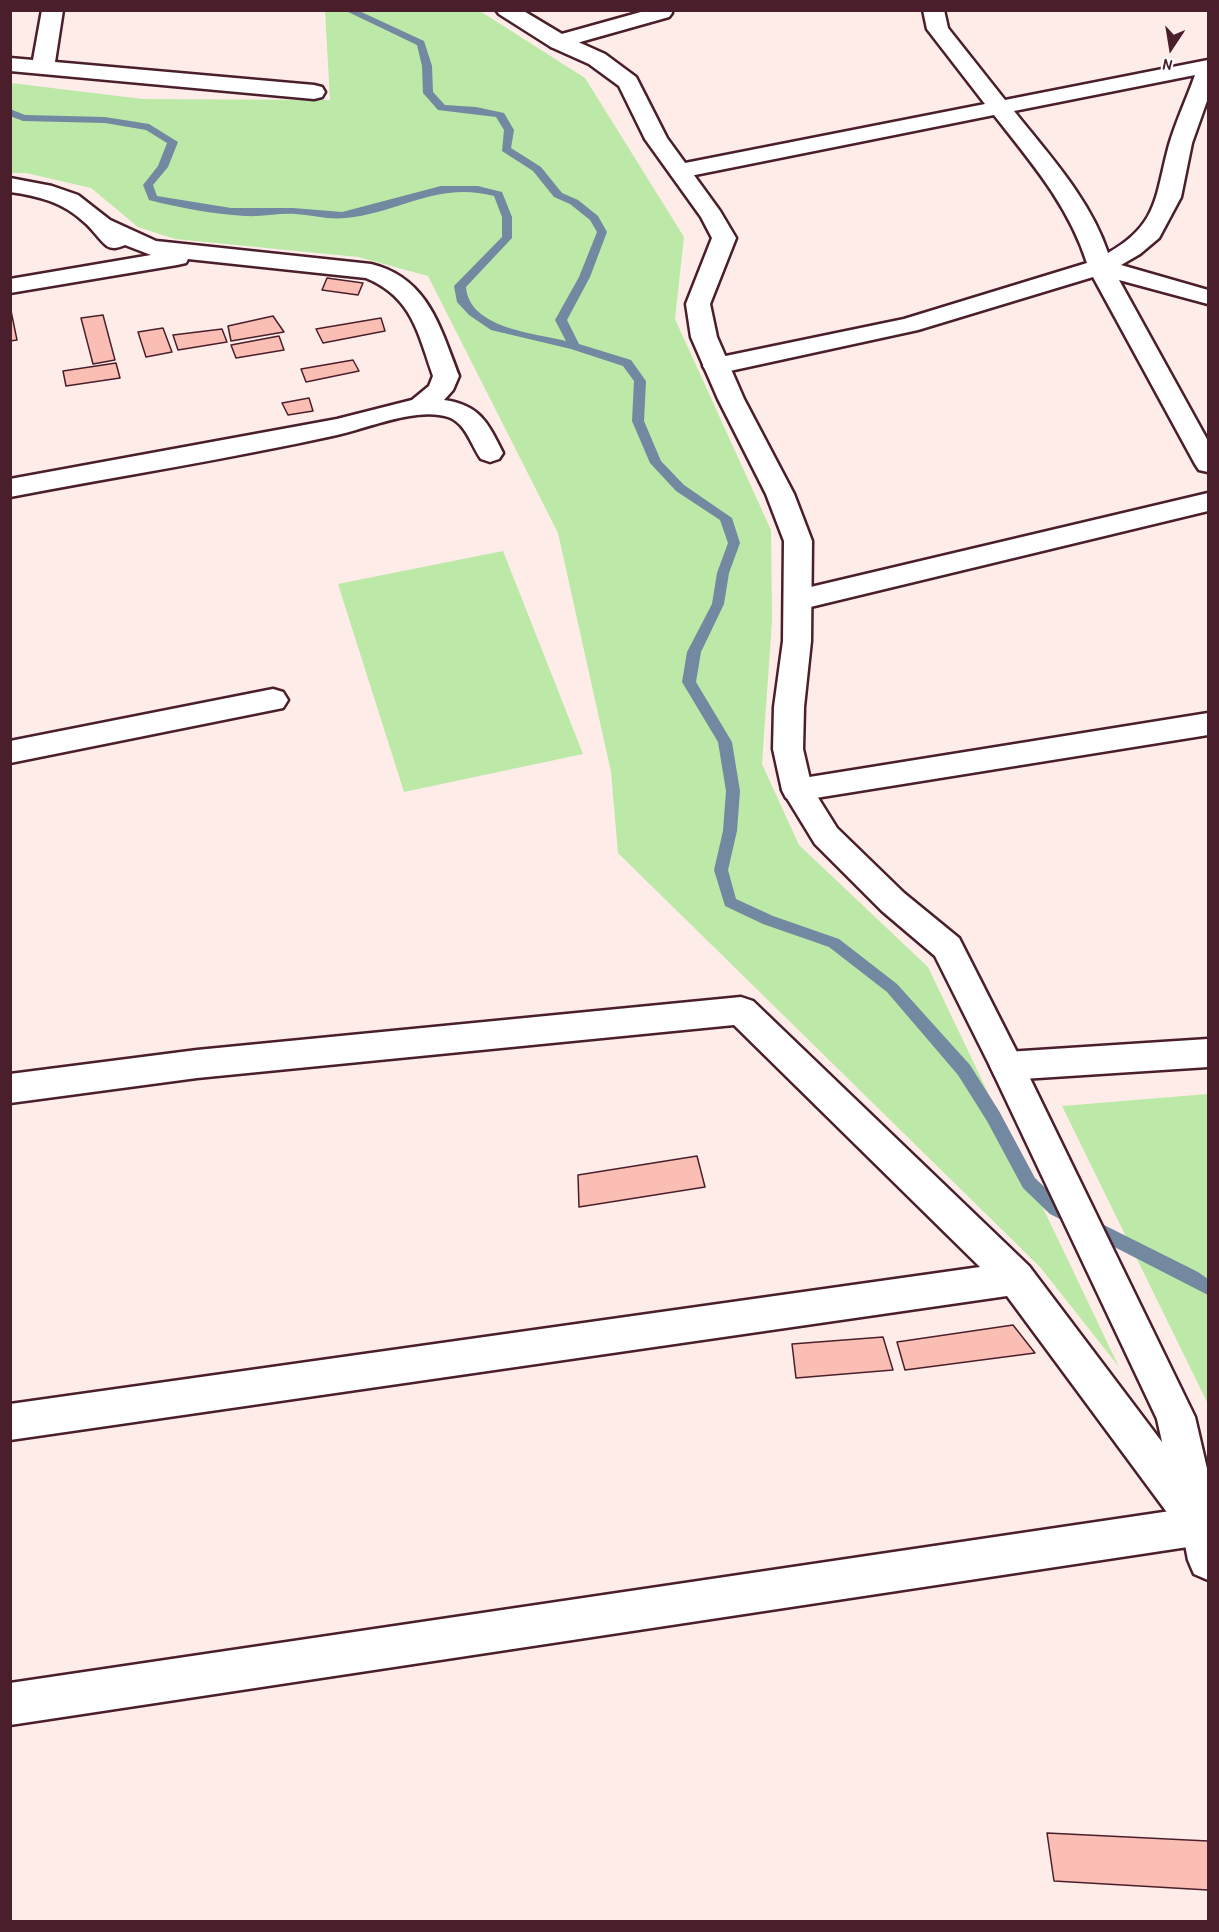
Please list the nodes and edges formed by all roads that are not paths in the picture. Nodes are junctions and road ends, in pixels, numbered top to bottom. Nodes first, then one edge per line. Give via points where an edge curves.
1 (53, 10) edge
2 (506, 10) edge
3 (933, 10) edge
4 (668, 12) edge
5 (559, 42) junction
6 (597, 59) junction
7 (10, 64) edge
8 (43, 66) junction
9 (1209, 68) edge
10 (314, 92) dead end
11 (1002, 108) junction
12 (680, 171) junction
13 (10, 185) edge
14 (102, 225) junction
15 (198, 255) junction
16 (136, 265) junction
17 (1100, 267) junction
18 (10, 286) edge
19 (1209, 297) edge
20 (716, 366) junction
21 (421, 406) junction
22 (490, 453) dead end
23 (1209, 464) edge
24 (10, 488) edge
25 (1209, 502) edge
26 (798, 600) junction
27 (273, 700) dead end
28 (1209, 724) edge
29 (10, 752) edge
30 (797, 790) junction
31 (1209, 1053) edge
32 (1007, 1066) junction
33 (10, 1089) edge
34 (1016, 1278) junction
35 (10, 1422) edge
36 (1205, 1543) edge
37 (10, 1704) edge

1 - 8 street
2 - 5 street
3 - 11 street via 938,29
4 - 5 street
4 - 6 street via 619,35
5 - 6 street
6 - 12 street via 628,82 656,139
7 - 8 street
8 - 10 street
9 - 11 street
9 - 17 street via 1181,143 1169,197 1151,233
11 - 12 street
11 - 17 street via 1064,189 1090,235
12 - 20 street via 724,238 698,304 704,337
13 - 14 street via 70,198
14 - 15 street via 151,248
14 - 16 street
15 - 16 street
15 - 21 street via 371,271 395,281 423,313 446,376 440,390
16 - 18 street
17 - 19 street
17 - 20 street via 909,325
17 - 23 street
20 - 26 street via 780,494 798,541
21 - 22 street via 452,408 474,420
21 - 24 street via 337,427
25 - 26 street
26 - 30 street via 788,749
27 - 29 street
28 - 30 street
30 - 32 street via 826,836 893,902 947,947
31 - 32 street
32 - 36 street via 1176,1417
33 - 34 street via 197,1064 741,1011
34 - 35 street
34 - 36 street
36 - 37 street

